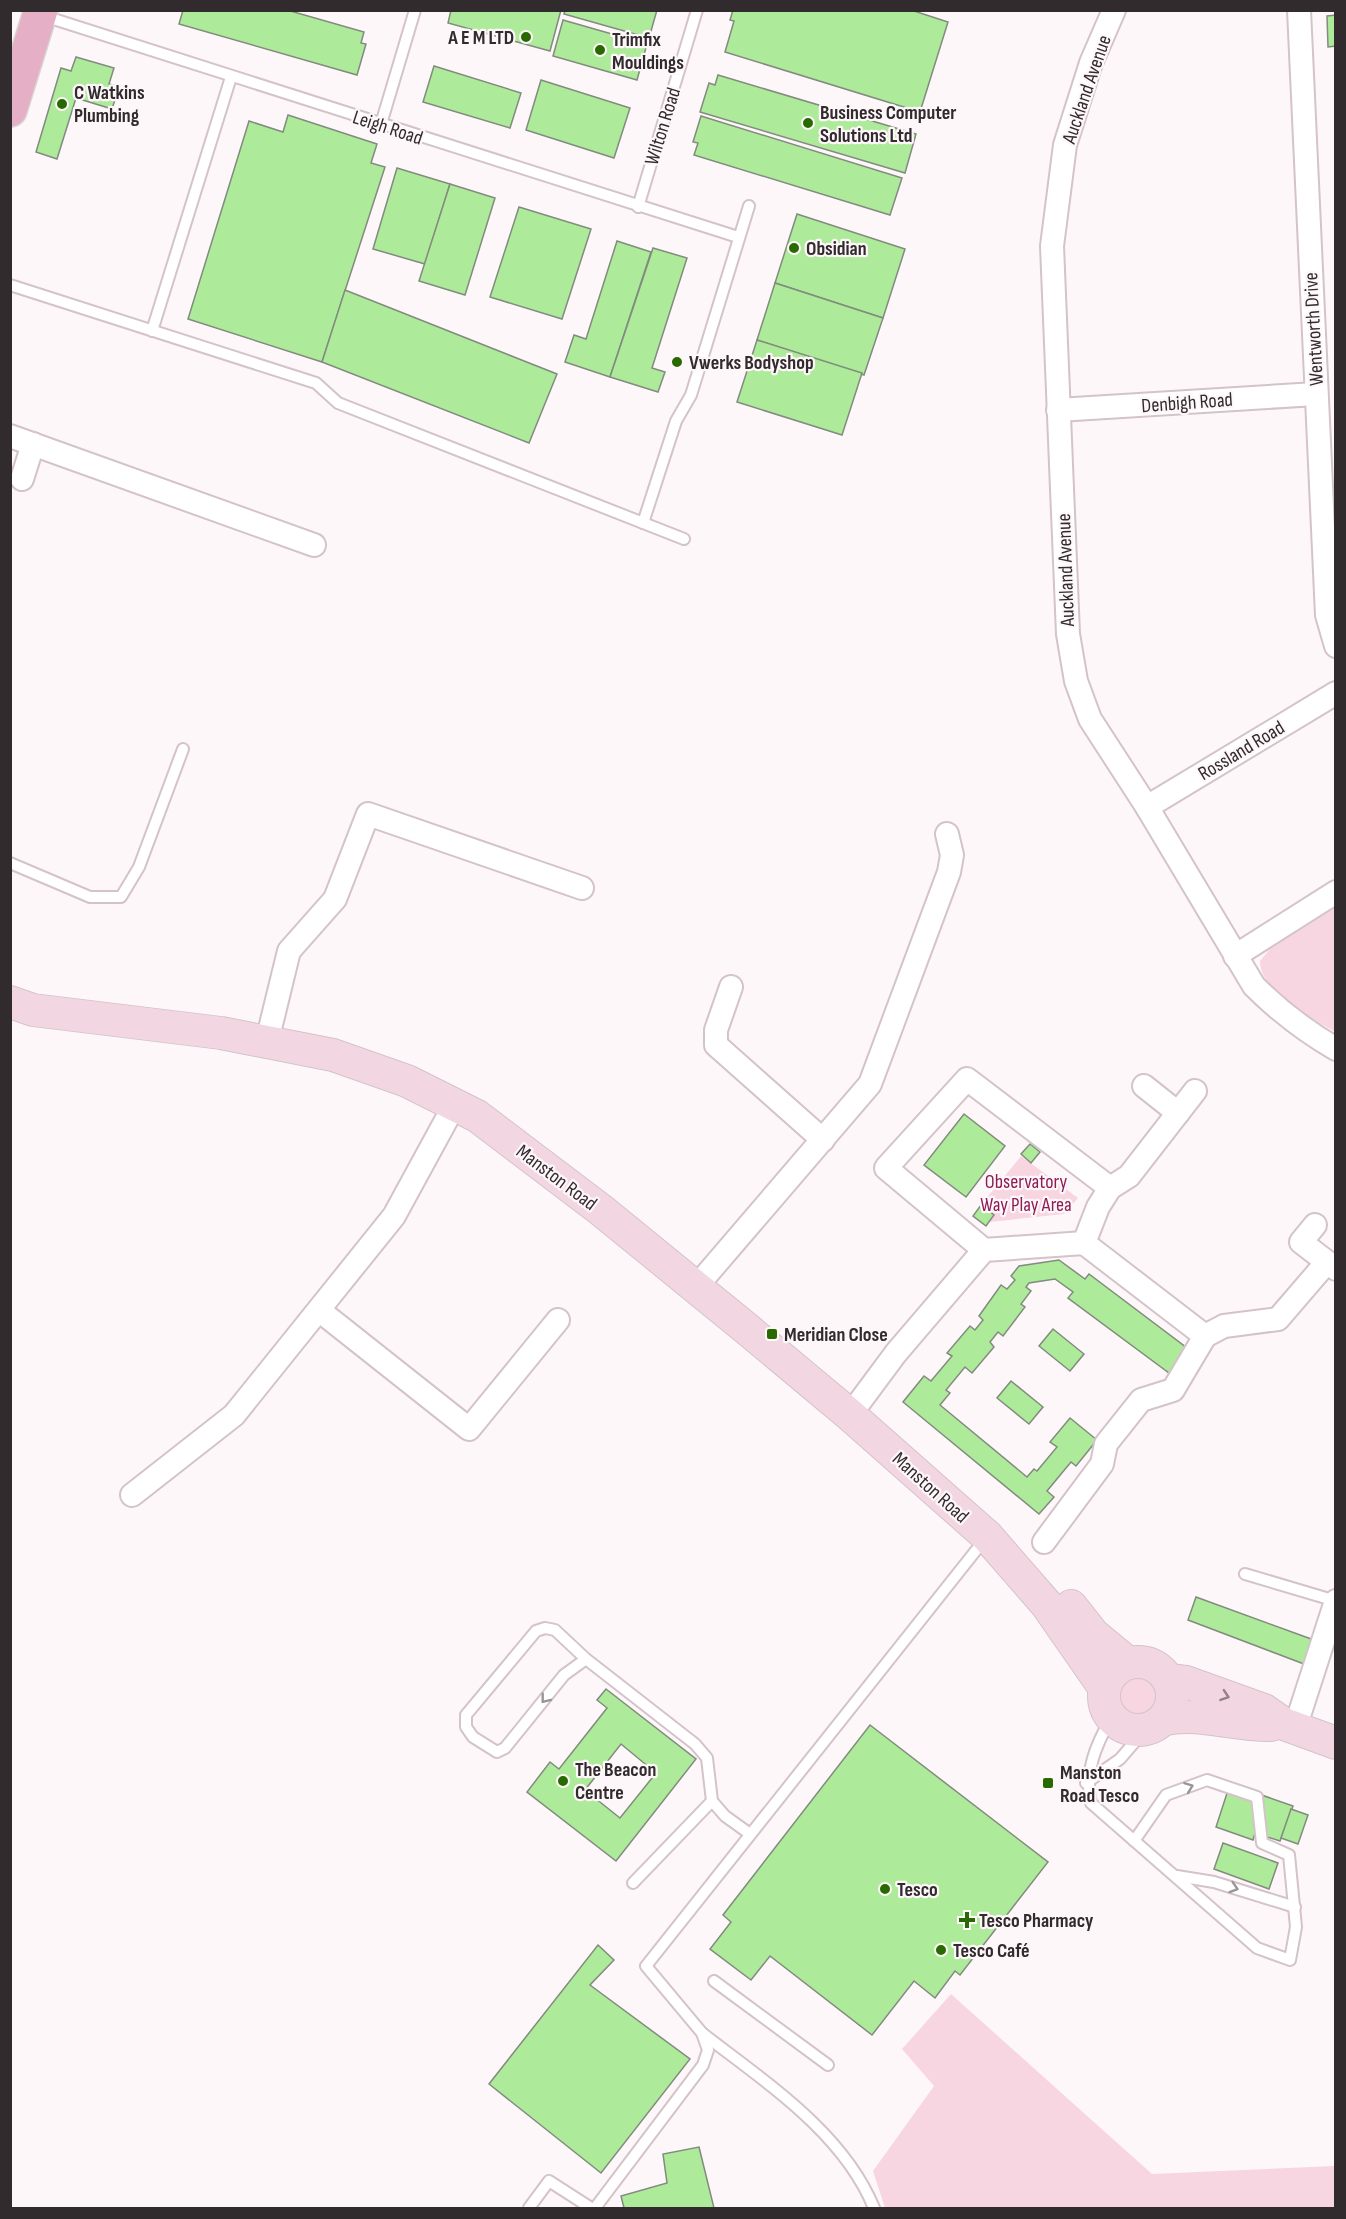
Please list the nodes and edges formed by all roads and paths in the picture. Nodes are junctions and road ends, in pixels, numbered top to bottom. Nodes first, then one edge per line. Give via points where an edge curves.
1 (415, 10) edge
2 (697, 10) edge
3 (1114, 10) edge
4 (1299, 10) edge
5 (40, 12) edge
6 (231, 76) junction
7 (10, 110) edge
8 (381, 124) junction
9 (749, 206) dead end
10 (638, 207) junction
11 (738, 237) junction
12 (10, 285) edge
13 (152, 331) junction
14 (1316, 394) junction
15 (1058, 410) junction
16 (10, 435) edge
17 (33, 444) junction
18 (22, 479) dead end
19 (643, 523) junction
20 (684, 539) dead end
21 (314, 545) dead end
22 (1335, 646) edge
23 (1335, 693) edge
24 (183, 749) dead end
25 (1146, 807) junction
26 (947, 834) dead end
27 (10, 863) edge
28 (582, 888) dead end
29 (1335, 892) edge
30 (1235, 956) junction
31 (731, 987) dead end
32 (18, 1008) edge
33 (267, 1041) junction
34 (1335, 1048) edge
35 (1144, 1086) dead end
36 (1195, 1091) dead end
37 (455, 1104) junction
38 (1178, 1113) junction
39 (824, 1140) junction
40 (1110, 1188) junction
41 (1315, 1225) dead end
42 (1084, 1243) junction
43 (984, 1250) junction
44 (1331, 1265) edge
45 (696, 1287) junction
46 (320, 1311) junction
47 (558, 1320) dead end
48 (1205, 1336) junction
49 (850, 1415) junction
50 (132, 1495) dead end
51 (987, 1536) junction
52 (1044, 1542) dead end
53 (1245, 1574) dead end
54 (1335, 1601) edge
55 (1331, 1630) edge
56 (586, 1659) junction
57 (1128, 1663) junction
58 (1169, 1680) junction
59 (1104, 1687) junction
60 (1111, 1718) junction
61 (1155, 1725) junction
62 (1289, 1726) junction
63 (1335, 1743) edge
64 (1086, 1783) junction
65 (712, 1800) junction
66 (750, 1834) junction
67 (1134, 1841) junction
68 (1177, 1876) junction
69 (633, 1883) dead end
70 (1294, 1907) junction
71 (714, 1982) dead end
72 (702, 2033) junction
73 (828, 2065) dead end
74 (529, 2208) edge
75 (593, 2208) edge
76 (874, 2208) edge

1 - 8 lane
2 - 10 lane, Wilton Road
3 - 15 street, Auckland Avenue via 1088,73 1065,145 1059,178 1052,246
4 - 14 street, Wentworth Drive
5 - 6 lane, Leigh Road
5 - 7 main road
6 - 8 lane, Leigh Road
6 - 13 lane
8 - 10 lane, Leigh Road
9 - 11 lane
10 - 11 lane, Leigh Road
11 - 19 lane via 691,395 678,417
12 - 13 lane
13 - 19 lane via 316,383 338,403
14 - 15 street, Denbigh Road
14 - 22 street, Wentworth Drive via 1327,615
15 - 25 street, Auckland Avenue via 1068,634 1076,681 1090,719
16 - 17 street
17 - 18 street
17 - 21 street
19 - 20 lane
23 - 25 street, Rossland Road
24 - 27 lane via 139,867 121,897 90,897
25 - 30 street, Auckland Avenue
26 - 39 street via 952,855 949,872 870,1083
28 - 33 street via 368,814 335,899 289,951
29 - 30 street
30 - 34 street, Auckland Avenue via 1254,986 1274,1006
31 - 39 street via 716,1030 716,1045
32 - 33 main road, Manston Road
33 - 37 main road, Manston Road via 370,1067
35 - 38 street
36 - 38 street
37 - 45 main road, Manston Road via 477,1116 602,1210
37 - 46 street via 394,1216
38 - 40 street via 1129,1176
39 - 45 street
40 - 42 street
40 - 43 street via 967,1079 886,1168
41 - 44 street via 1302,1242
42 - 43 street
42 - 48 street
43 - 49 street via 896,1353
44 - 48 street via 1278,1319 1224,1326
45 - 49 main road, Manston Road
46 - 47 street via 469,1428
46 - 50 street via 234,1415
48 - 52 street via 1173,1390 1141,1401 1110,1439 1102,1464
49 - 51 main road, Manston Road
51 - 57 main road, Manston Road via 1030,1558 1094,1634
51 - 59 main road, Manston Road via 1047,1605
51 - 66 lane
53 - 54 lane
54 - 55 street
55 - 62 street
56 -> 56 lane via 564,1675 505,1748 497,1752 488,1748 465,1727 466,1715 536,1631 555,1630
56 - 65 lane via 695,1744 707,1758
57 - 58 main road via 1152,1664
57 - 59 main road via 1111,1675
58 - 61 main road via 1173,1700
58 -> 62 main road via 1186,1682 1264,1710
59 - 60 main road, Manston Road via 1104,1703
60 - 61 main road via 1128,1729
60 - 64 lane via 1098,1741
61 - 62 main road via 1180,1716 1252,1726
61 - 64 lane via 1120,1759
62 - 63 main road
64 - 67 lane via 1091,1803
65 - 66 lane via 724,1816
65 - 69 lane
66 - 72 lane via 646,1966
67 - 68 lane
67 -> 70 lane via 1166,1796 1207,1780 1257,1797 1262,1843 1289,1855
68 -> 70 lane via 1214,1882
68 - 70 lane via 1257,1948 1290,1960 1296,1928
71 - 73 lane
72 - 75 lane via 708,2050 703,2065
72 - 76 lane via 820,2131 854,2168
74 - 75 lane via 549,2181

